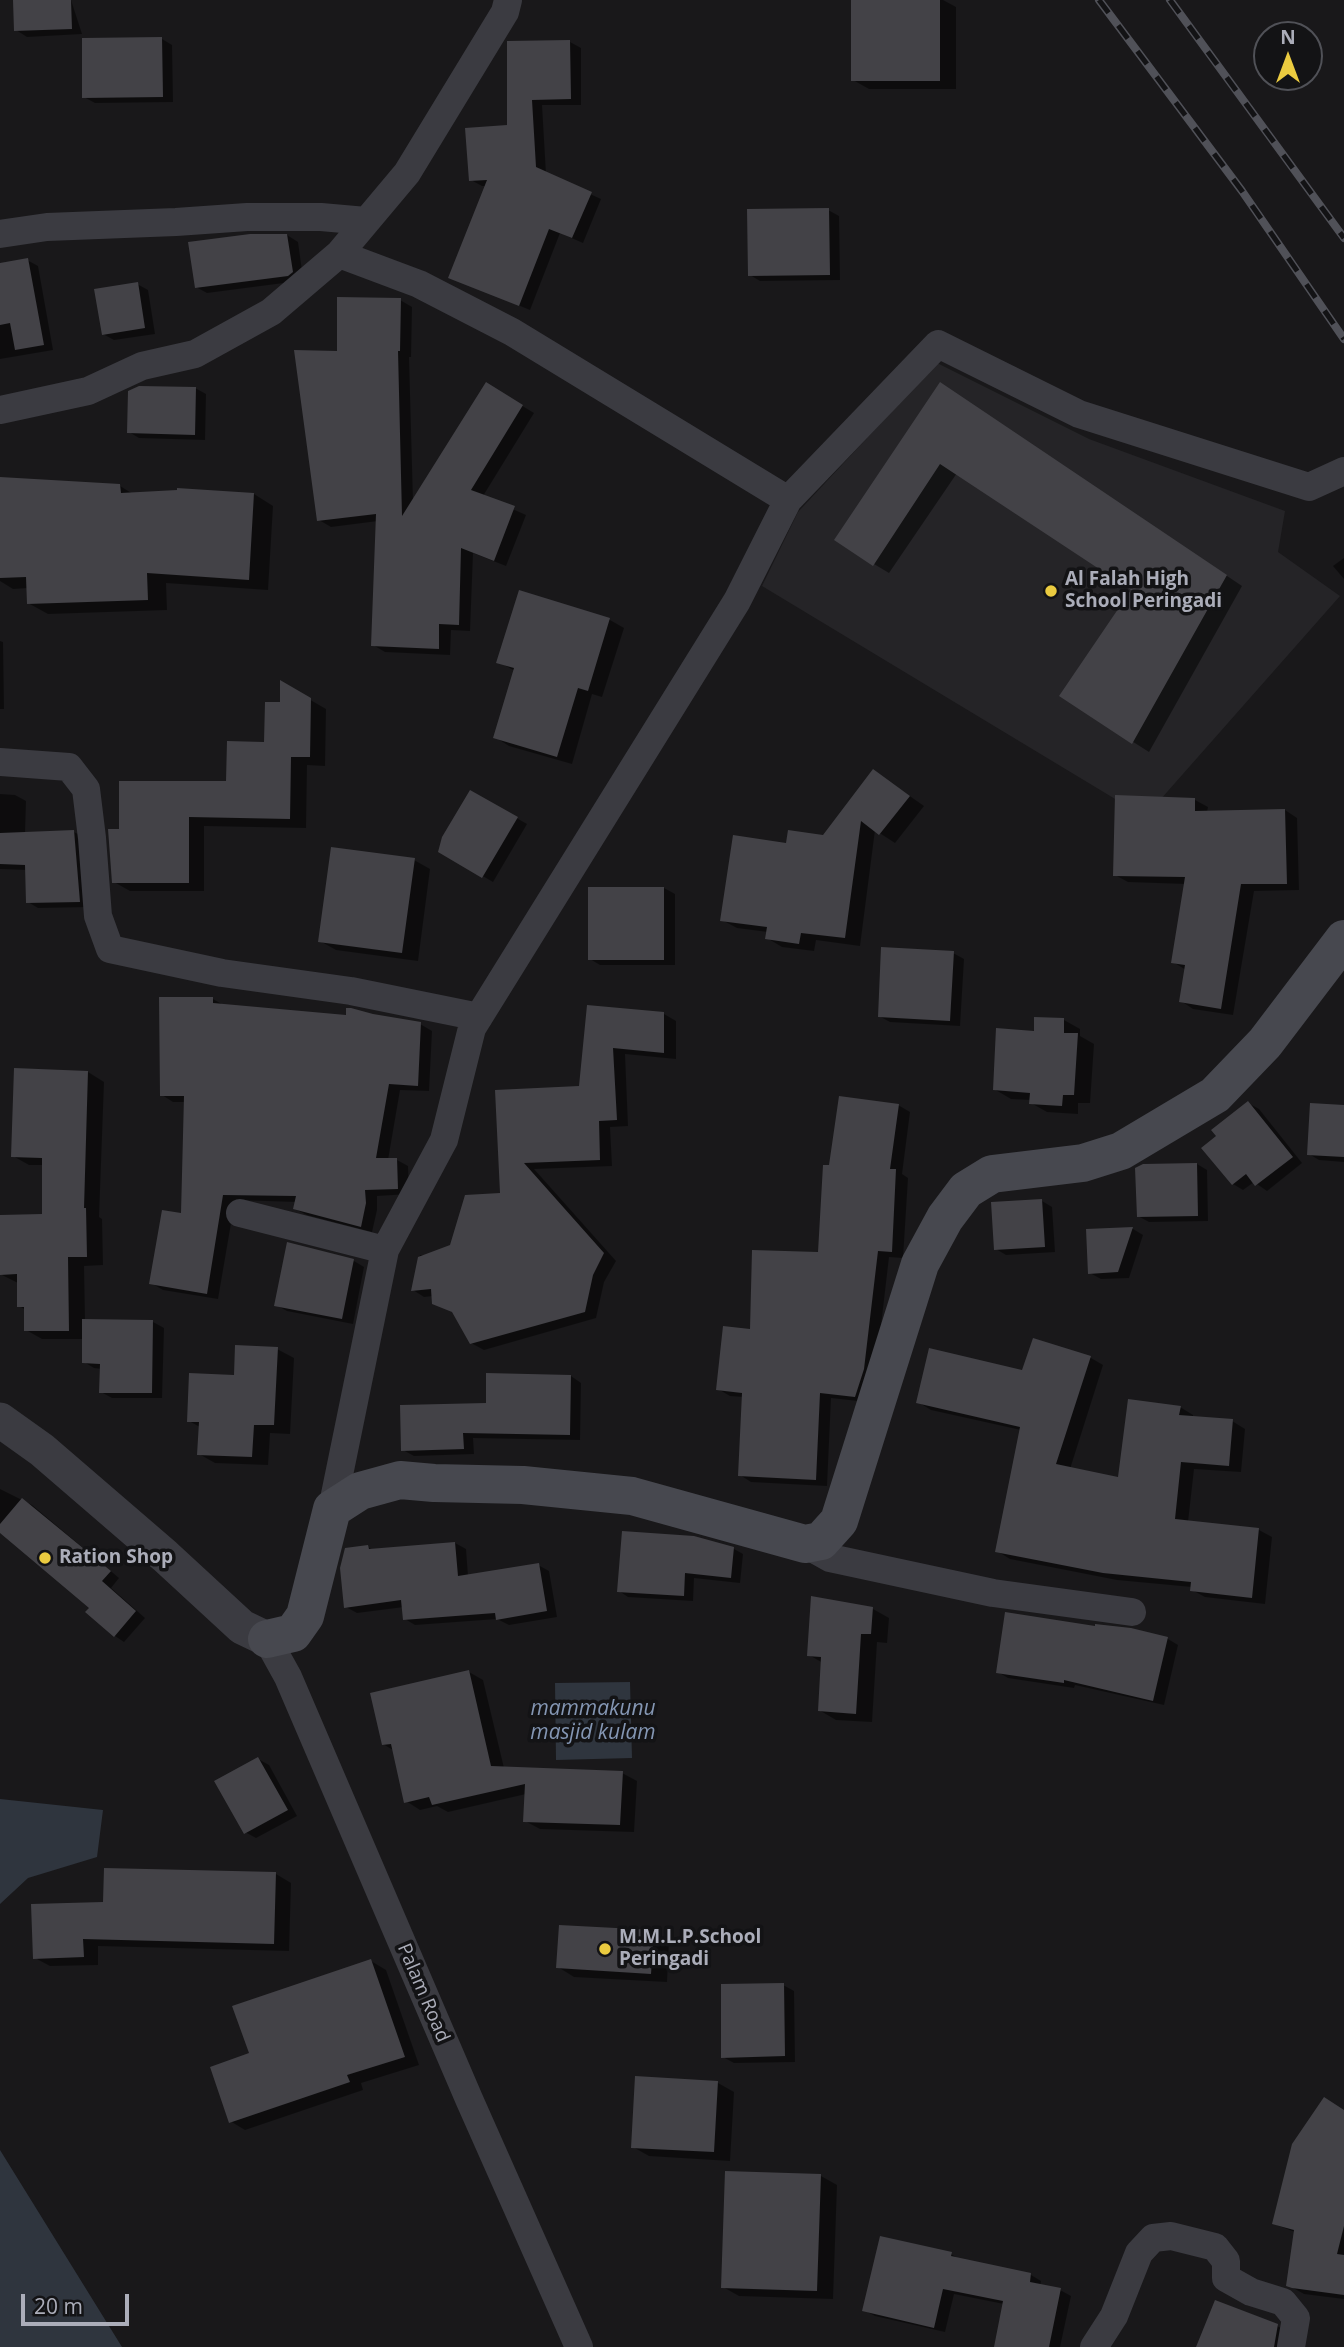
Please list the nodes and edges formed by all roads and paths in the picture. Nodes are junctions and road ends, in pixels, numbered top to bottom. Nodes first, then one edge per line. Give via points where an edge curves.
1 (508, 0) edge
2 (366, 221) junction
3 (0, 234) edge
4 (339, 254) junction
5 (0, 410) edge
6 (1344, 471) edge
7 (788, 500) junction
8 (0, 762) edge
9 (1344, 939) edge
10 (479, 1017) junction
11 (240, 1213) dead end
12 (385, 1250) junction
13 (0, 1420) edge
14 (332, 1509) junction
15 (805, 1544) junction
16 (1132, 1612) dead end
17 (267, 1639) junction
18 (579, 2347) edge
19 (1094, 2347) edge
20 (1291, 2347) edge

1 - 2 street via 407,173
2 - 3 street via 247,217 47,227
2 - 4 street
4 - 5 street via 271,312 195,354 142,366 88,391
4 - 7 street via 419,284 512,332
6 - 7 street via 1309,487 1079,414 938,344
7 - 10 street via 737,601
8 - 10 street via 69,767 86,789 98,916 110,949
9 - 15 main road via 1265,1043 1215,1095 1121,1151 1083,1163 992,1174 966,1190 944,1218 920,1264 839,1521 821,1541
10 - 12 street via 472,1028 444,1140
11 - 12 street
12 - 14 street
13 - 17 street via 42,1450 242,1627
14 - 15 main road via 360,1492 400,1480 523,1485 632,1496
14 - 17 main road via 305,1616 293,1633
15 - 16 street via 830,1558 993,1593
17 - 18 street, Palam Road via 288,1677
19 - 20 street via 1114,2316 1139,2253 1153,2238 1171,2236 1215,2246 1226,2261 1226,2277 1251,2292 1283,2302 1296,2318

